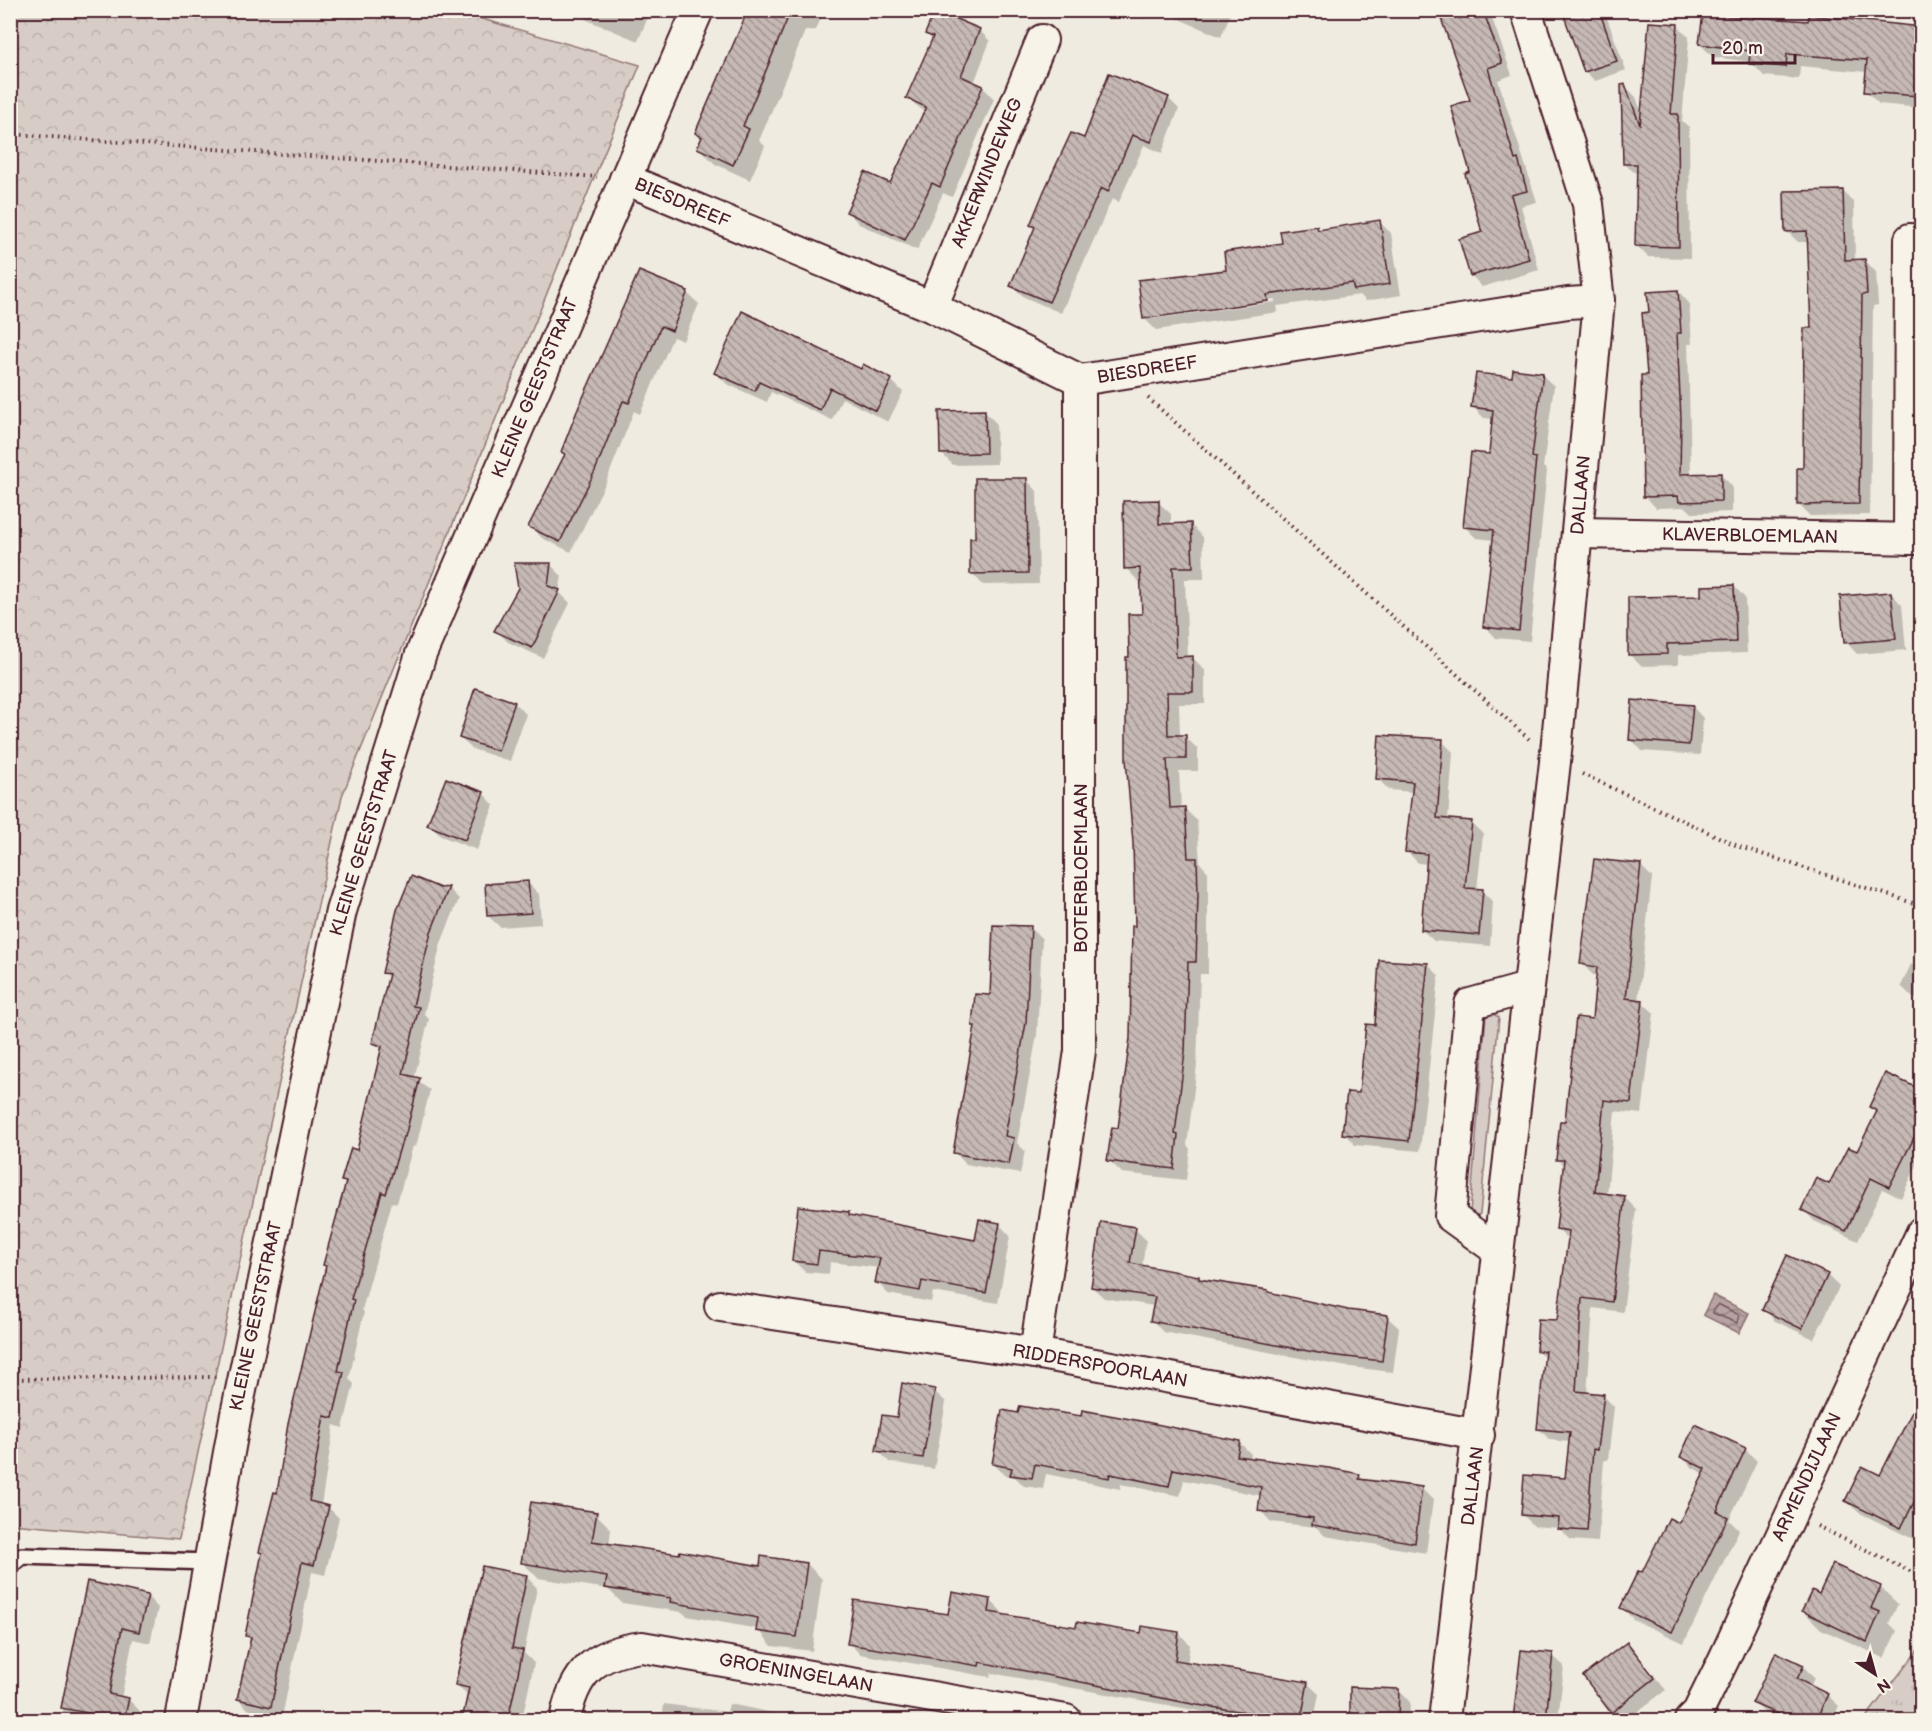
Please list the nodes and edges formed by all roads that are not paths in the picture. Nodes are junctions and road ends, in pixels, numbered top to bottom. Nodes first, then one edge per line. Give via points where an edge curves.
1 (698, 10) edge
2 (1526, 10) edge
3 (1042, 40) dead end
4 (625, 179) junction
5 (1910, 239) dead end
6 (1599, 301) junction
7 (932, 307) junction
8 (1080, 380) junction
9 (1578, 533) junction
10 (1915, 539) edge
11 (1527, 988) junction
12 (1922, 1232) edge
13 (1497, 1250) junction
14 (720, 1306) dead end
15 (1035, 1353) junction
16 (1479, 1435) junction
17 (209, 1562) junction
18 (10, 1566) edge
19 (181, 1720) edge
20 (565, 1720) edge
21 (1066, 1720) edge
22 (1444, 1720) edge
23 (1690, 1720) edge

1 - 4 street, KLEINE GEESTSTRAAT
2 - 6 street, DALLAAN via 1588,204
3 - 7 street, AKKERWINDEWEG
4 - 7 street, BIESDREEF
4 - 17 street, KLEINE GEESTSTRAAT via 421,654 341,911
5 - 10 street
6 - 8 street, BIESDREEF
6 - 9 street, DALLAAN
7 - 8 street, BIESDREEF
8 - 15 street, BOTERBLOEMLAAN via 1080,1051
9 - 10 street, KLAVERBLOEMLAAN
9 - 11 street, DALLAAN
11 - 13 street, DALLAAN
11 - 13 street via 1470,1004 1450,1216
12 - 23 street, ARMENDIJLAAN via 1703,1701
13 - 16 street, DALLAAN
14 - 15 street, RIDDERSPOORLAAN
15 - 16 street, RIDDERSPOORLAAN
16 - 22 street, DALLAAN
17 - 18 lane via 22,1556
17 - 19 street, KLEINE GEESTSTRAAT
20 - 21 street, GROENINGELAAN via 569,1697 594,1663 615,1650 642,1647

